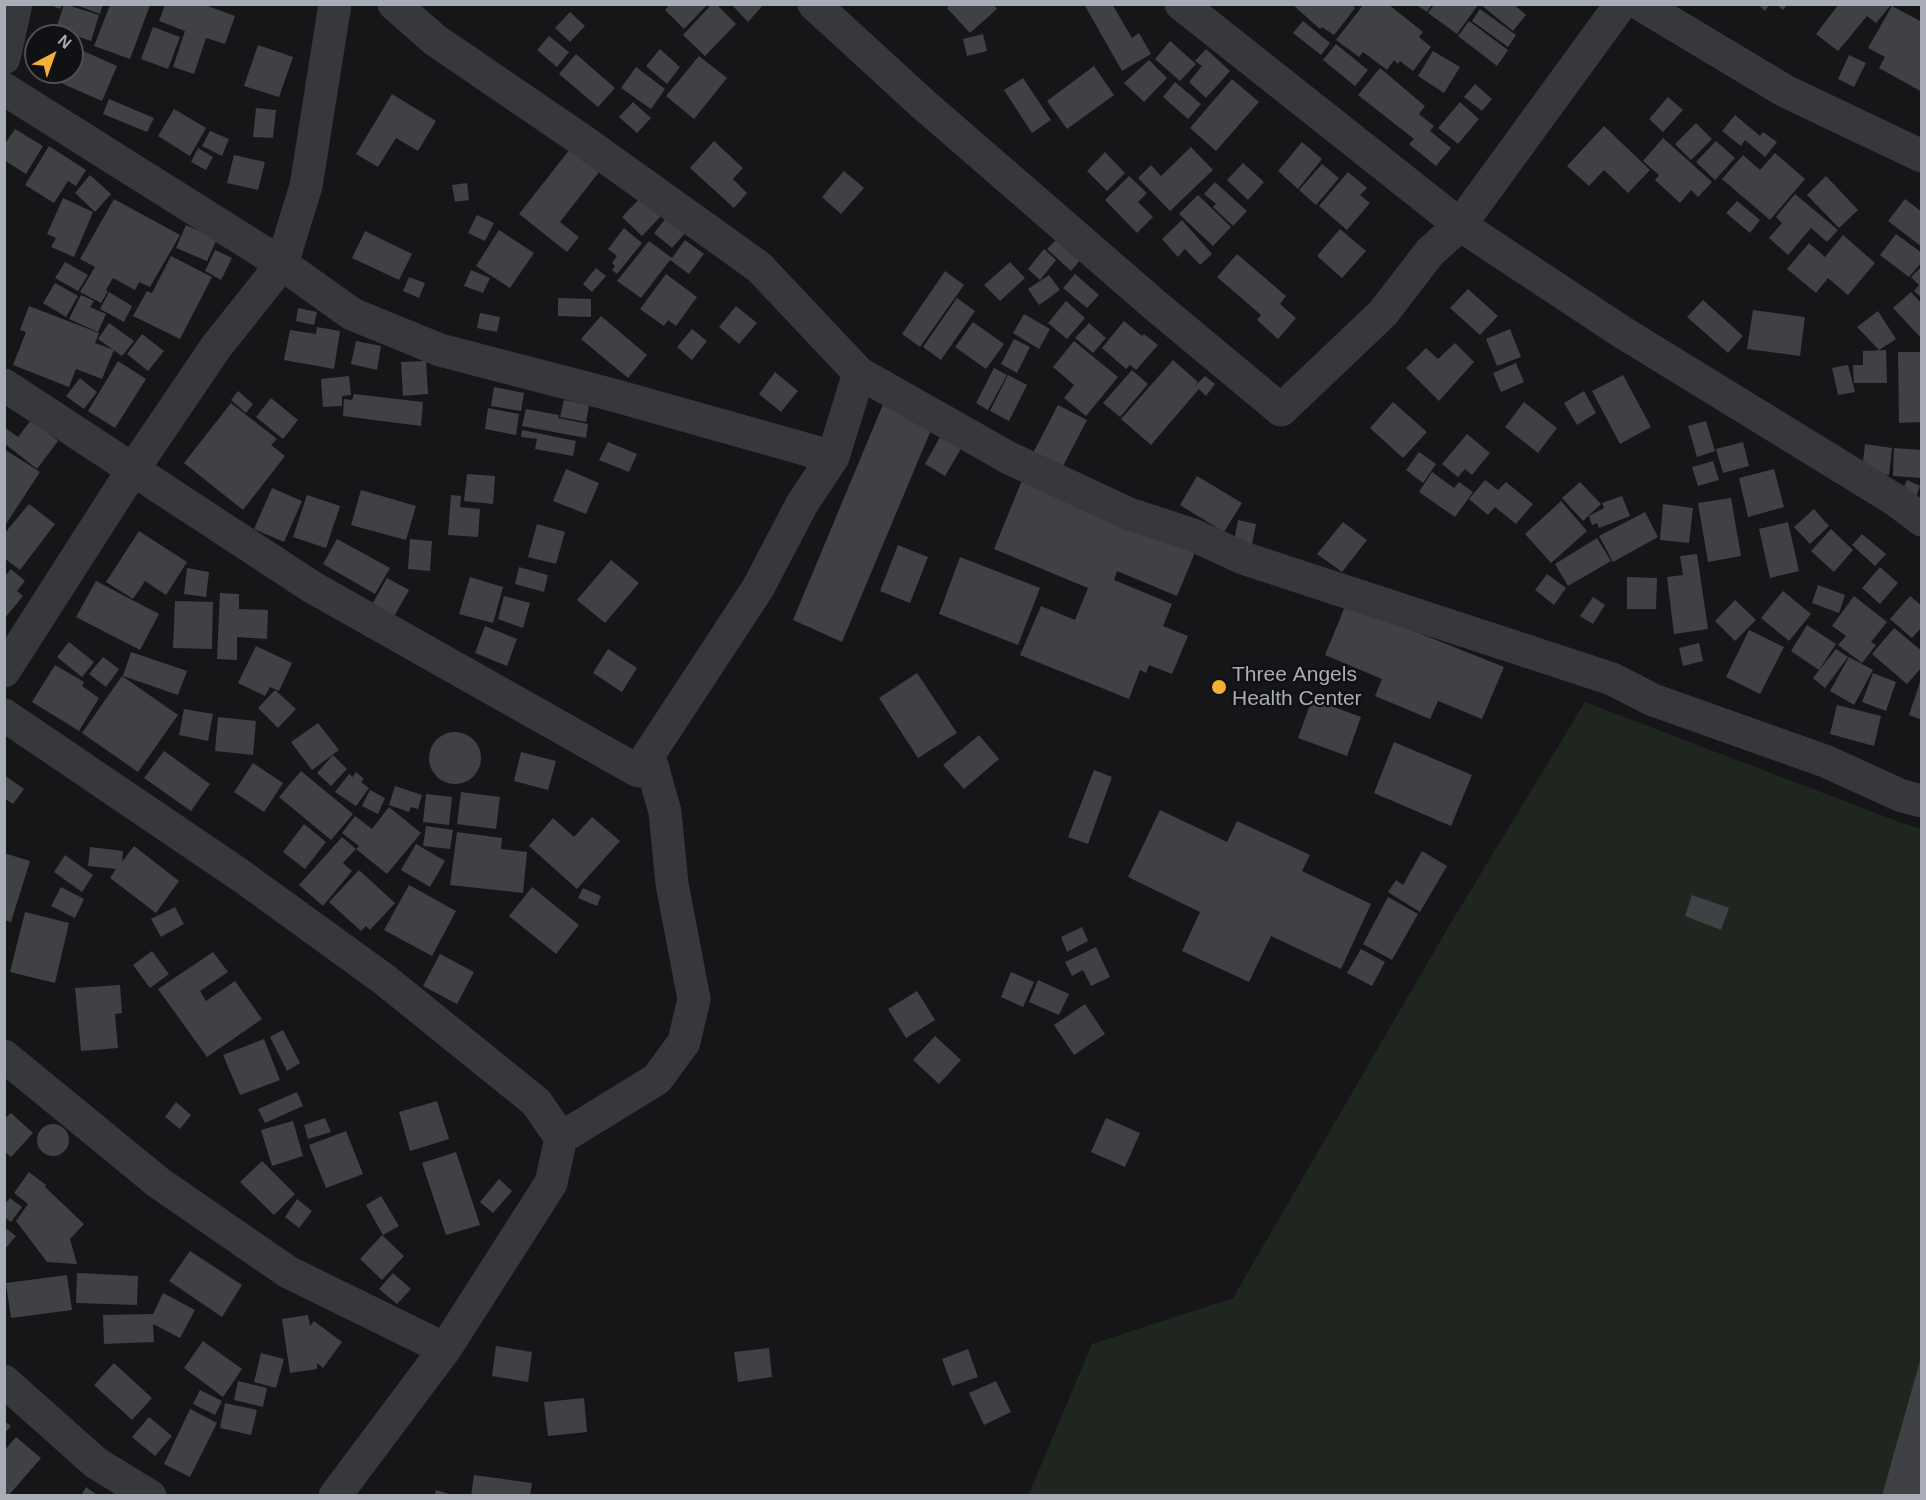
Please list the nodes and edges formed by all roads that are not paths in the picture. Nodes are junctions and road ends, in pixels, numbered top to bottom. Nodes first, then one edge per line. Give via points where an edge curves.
1 (16, 4) edge
2 (335, 4) edge
3 (394, 4) edge
4 (814, 4) edge
5 (1181, 4) edge
6 (1621, 4) edge
7 (1640, 4) edge
8 (4, 58) edge
9 (4, 89) edge
10 (1922, 156) edge
11 (1460, 225) junction
12 (282, 264) junction
13 (859, 373) junction
14 (4, 385) edge
15 (833, 457) junction
16 (134, 468) junction
17 (1922, 520) edge
18 (4, 670) edge
19 (4, 715) edge
20 (649, 755) junction
21 (1922, 801) edge
22 (4, 1056) edge
23 (561, 1138) junction
24 (445, 1349) junction
25 (4, 1381) edge
26 (150, 1496) edge
27 (335, 1496) edge

1 - 8 street
2 - 12 street via 306,186
3 - 13 street via 435,40 759,267
4 - 11 street via 940,120 1281,410 1383,313 1430,252
5 - 11 street
6 - 11 street
7 - 10 street via 1785,91
9 - 12 street
11 - 17 street
12 - 15 street via 352,314 440,350
12 - 16 street via 216,347
13 - 15 street
13 - 21 street via 1010,458 1129,514 1193,535 1243,558 1612,679 1653,700 1825,761
14 - 16 street
15 - 20 street via 802,504 758,588
16 - 18 street
16 - 20 street via 312,587 638,771
19 - 23 street via 240,875 386,980 536,1102
20 - 23 street via 665,812 672,884 694,999 684,1042 657,1079
22 - 24 street via 159,1183 288,1272
23 - 24 street via 551,1183
24 - 27 street
25 - 26 street via 96,1463

